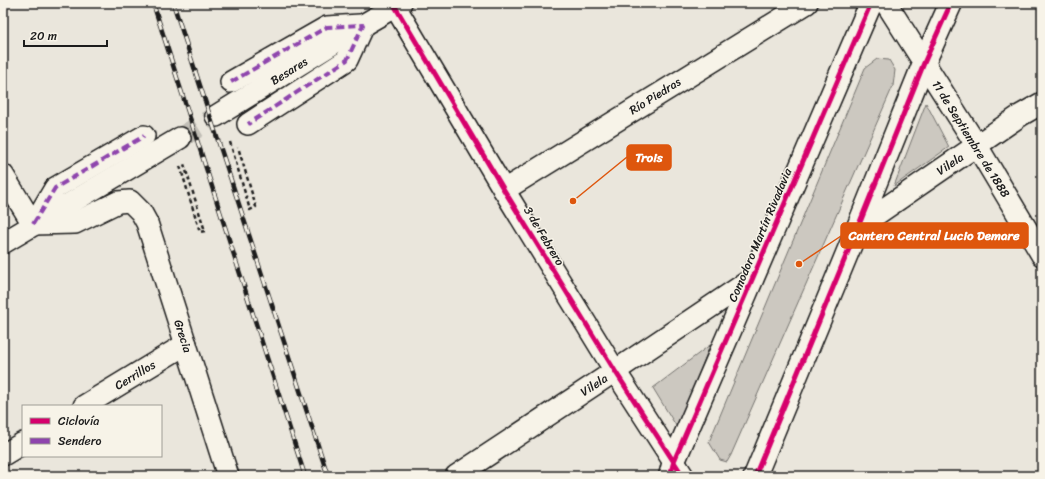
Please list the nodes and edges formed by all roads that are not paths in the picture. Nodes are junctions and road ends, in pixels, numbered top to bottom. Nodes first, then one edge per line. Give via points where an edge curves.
1 (807, 3) edge
2 (871, 3) edge
3 (886, 3) edge
4 (951, 3) edge
5 (396, 4) edge
6 (362, 25) junction
7 (924, 63) junction
8 (231, 82) dead end
9 (1042, 102) edge
10 (216, 116) tunnel mouth
11 (242, 132) road end
12 (144, 136) dead end
13 (180, 138) tunnel mouth
14 (977, 146) junction
15 (3, 176) edge
16 (504, 190) junction
17 (33, 224) junction
18 (858, 227) junction
19 (3, 242) edge
20 (1042, 255) edge
21 (752, 279) junction
22 (186, 344) junction
23 (615, 371) junction
24 (86, 405) edge
25 (22, 444) edge
26 (3, 455) edge
27 (675, 471) edge
28 (228, 476) edge
29 (456, 476) edge
30 (755, 476) edge

1 - 16 street, Río Piedras
2 - 21 street, Comodoro Martín Rivadavia
3 - 7 street, 11 de Septiembre de 1888
4 - 7 street
5 - 6 street, Besares
5 - 16 street, 3 de Febrero
6 - 8 street, Besares via 327,27
6 - 10 street, Besares
6 - 11 street, Besares via 347,60
7 - 14 street, 11 de Septiembre de 1888
7 - 18 street
9 - 14 street, Vilela
12 - 17 street via 55,188
13 - 17 street
14 - 18 street, Vilela
14 - 20 street, 11 de Septiembre de 1888
15 - 17 street
16 - 23 street, 3 de Febrero
17 - 19 street
17 - 22 street, Grecia via 75,223 118,202 130,201 147,223
18 - 30 street
21 - 23 street, Vilela
21 - 27 street, Comodoro Martín Rivadavia
22 - 24 street, Cerrillos
22 - 28 street, Grecia
23 - 27 street, 3 de Febrero
23 - 29 street, Vilela
25 - 26 street

